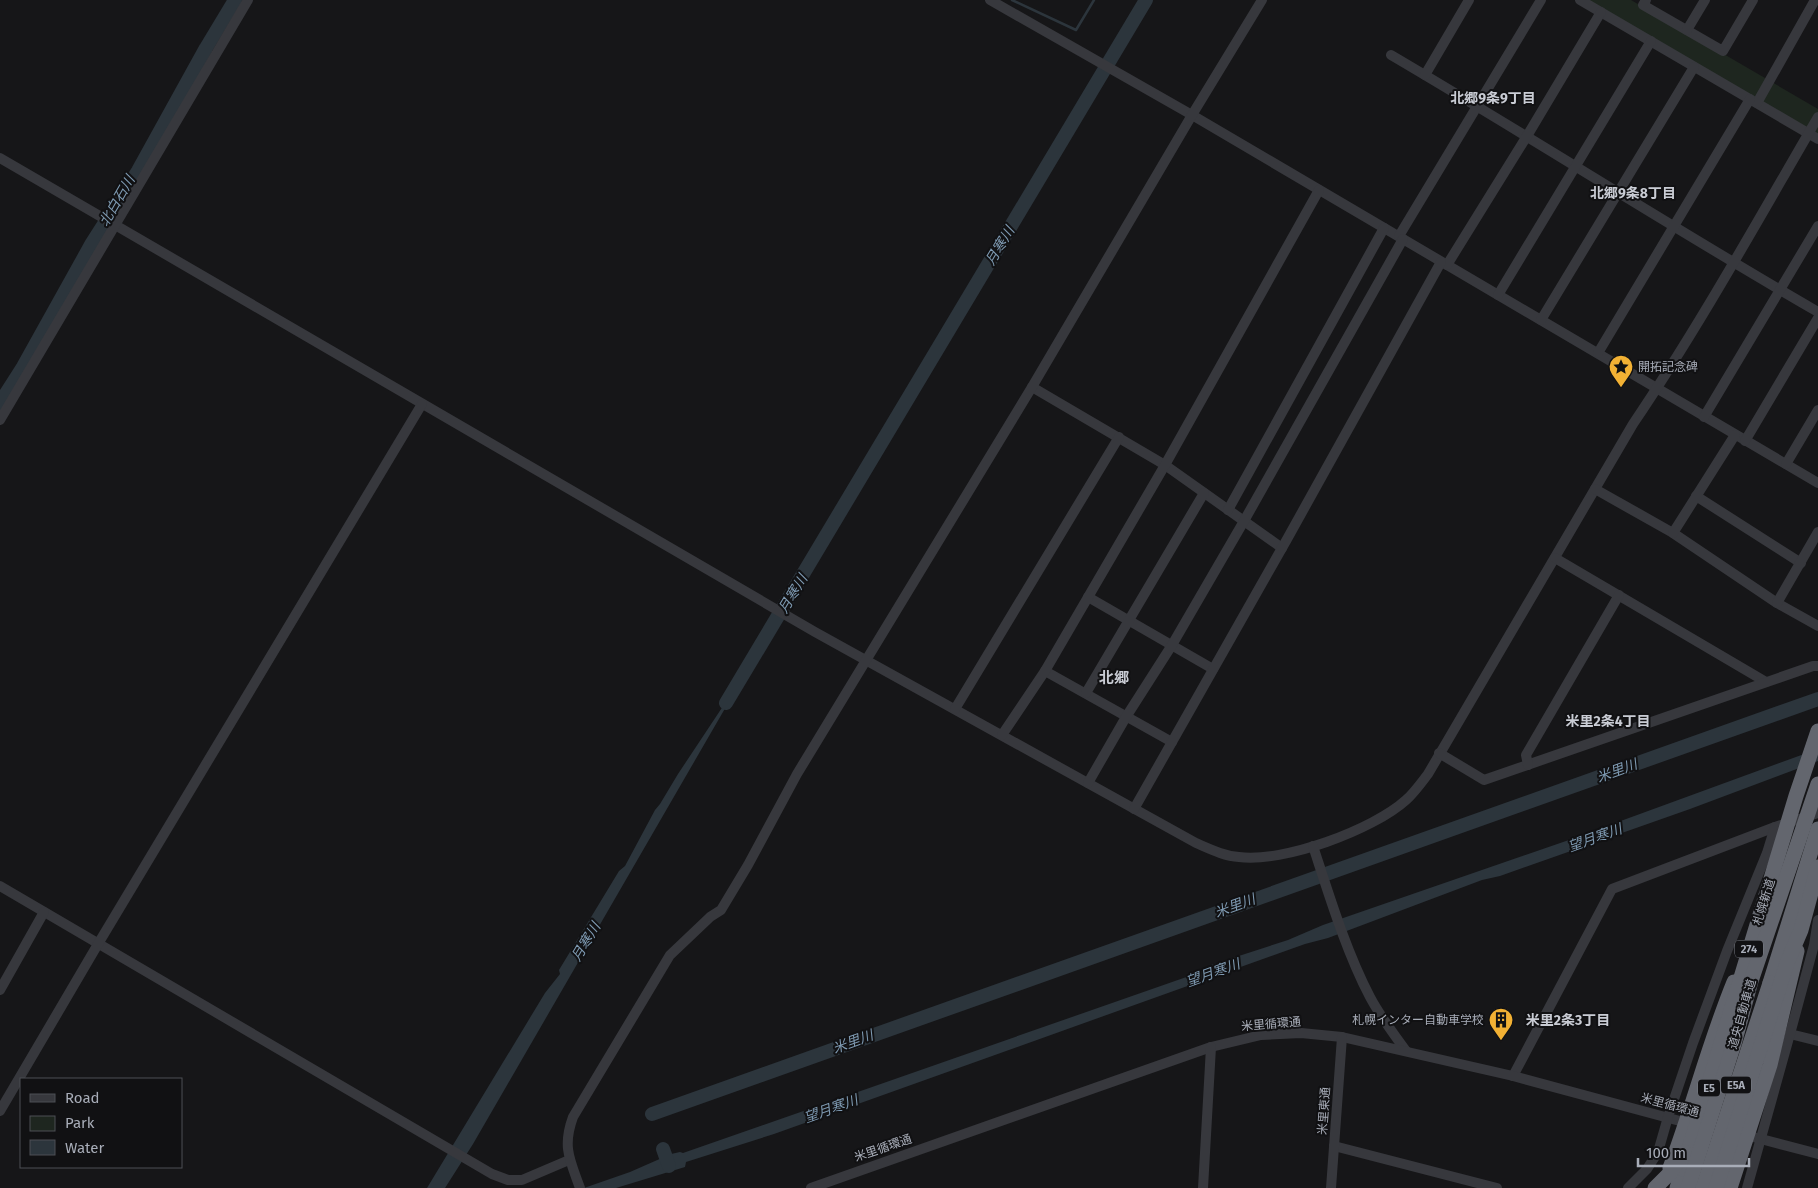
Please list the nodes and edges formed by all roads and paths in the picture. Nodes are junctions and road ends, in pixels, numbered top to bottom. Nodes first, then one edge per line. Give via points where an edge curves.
1 (248, 0) edge
2 (990, 0) edge
3 (1262, 0) edge
4 (1469, 0) edge
5 (1541, 0) edge
6 (1580, 0) edge
7 (1646, 0) edge
8 (1705, 0) edge
9 (1753, 0) edge
10 (1815, 0) edge
11 (1601, 12) junction
12 (1687, 30) junction
13 (1651, 41) junction
14 (1391, 55) dead end
15 (1694, 67) junction
16 (1425, 74) junction
17 (1753, 101) junction
18 (1478, 106) junction
19 (1192, 115) junction
20 (1818, 117) edge
21 (1808, 134) junction
22 (1527, 136) junction
23 (1818, 140) edge
24 (0, 158) edge
25 (1577, 166) junction
26 (1319, 190) junction
27 (1620, 192) junction
28 (112, 224) junction
29 (1818, 226) edge
30 (1675, 227) junction
31 (1384, 228) junction
32 (1401, 238) junction
33 (1444, 263) junction
34 (1734, 263) junction
35 (1780, 290) junction
36 (1498, 295) junction
37 (1818, 312) edge
38 (1818, 318) edge
39 (1541, 320) junction
40 (1598, 353) junction
41 (1032, 387) junction
42 (1658, 388) junction
43 (422, 404) junction
44 (1818, 410) edge
45 (1704, 417) junction
46 (0, 420) edge
47 (1735, 435) junction
48 (1119, 437) junction
49 (1745, 441) junction
50 (1786, 464) junction
51 (1165, 465) junction
52 (1818, 483) edge
53 (1595, 488) junction
54 (1204, 493) junction
55 (1696, 496) junction
56 (1228, 510) junction
57 (1244, 521) junction
58 (1818, 532) edge
59 (1673, 533) junction
60 (1282, 548) junction
61 (1555, 558) junction
62 (1801, 563) junction
63 (1619, 595) junction
64 (1088, 598) junction
65 (1777, 603) junction
66 (1129, 620) junction
67 (1818, 626) edge
68 (1172, 645) junction
69 (865, 660) junction
70 (1818, 666) edge
71 (1214, 669) junction
72 (1045, 671) junction
73 (1766, 682) junction
74 (1086, 693) junction
75 (955, 709) junction
76 (1126, 717) junction
77 (1818, 731) edge
78 (1002, 735) junction
79 (1172, 742) junction
80 (1439, 753) junction
81 (1528, 766) junction
82 (1088, 784) junction
83 (1818, 784) edge
84 (1134, 808) junction
85 (1818, 813) edge
86 (1775, 827) junction
87 (1818, 828) edge
88 (1313, 846) junction
89 (1818, 867) edge
90 (0, 886) edge
91 (44, 912) junction
92 (1818, 920) edge
93 (1757, 922) junction
94 (1801, 930) junction
95 (98, 944) junction
96 (1816, 946) edge
97 (1751, 981) junction
98 (1770, 982) junction
99 (0, 990) edge
100 (1790, 1034) junction
101 (1342, 1037) junction
102 (1818, 1041) edge
103 (1211, 1046) junction
104 (1406, 1051) junction
105 (1513, 1076) junction
106 (0, 1111) edge
107 (1668, 1117) junction
108 (1687, 1123) junction
109 (1746, 1134) junction
110 (1762, 1140) junction
111 (1334, 1146) junction
112 (1818, 1154) edge
113 (571, 1164) junction
114 (580, 1188) edge
115 (812, 1188) edge
116 (1203, 1188) edge
117 (1331, 1188) edge
118 (1498, 1188) edge
119 (1628, 1188) edge
120 (1655, 1188) edge
121 (1662, 1188) edge
122 (1677, 1188) edge
123 (1688, 1188) edge
124 (1703, 1188) edge
125 (1716, 1188) edge
126 (1728, 1188) edge
127 (1747, 1188) edge

1 - 28 street
2 - 19 street
3 - 19 street
4 - 16 street
5 - 18 street
6 - 11 street
7 - 12 street via 1643,5
8 - 12 street
9 - 12 street via 1724,51
10 - 17 street
11 - 13 street
11 - 22 street
13 - 15 street
13 - 25 street
14 - 16 street
15 - 17 street
15 - 27 street
16 - 18 street
17 - 21 street
17 - 30 street
18 - 22 street
18 - 32 street
19 - 26 street
19 - 41 street
20 - 21 street
21 - 23 street
21 - 34 street
22 - 25 street
22 - 33 street
24 - 28 street
25 - 27 street
25 - 36 street
26 - 31 street
26 - 51 street
27 - 30 street
27 - 39 street
28 - 43 street
28 - 46 street
29 - 35 street
30 - 34 street
30 - 40 street
31 - 32 street
31 - 56 street
32 - 33 street
32 - 57 street
33 - 36 street
33 - 60 street
34 - 35 street
34 - 42 street
35 - 37 street
35 - 45 street
36 - 39 street
38 - 49 street
39 - 40 street
40 - 42 street
41 - 48 street
41 - 69 street
42 - 45 street
42 - 53 street
43 - 69 street
43 - 95 street
44 - 50 street
45 - 47 street
47 - 49 street
47 - 55 street
48 - 51 street
48 - 75 street
49 - 50 street
50 - 52 street
51 - 54 street
51 - 64 street
53 - 59 street
53 - 61 street
54 - 56 street
54 - 66 street
55 - 59 street
55 - 62 street
56 - 57 street
57 - 60 street
57 - 68 street
58 - 62 street
59 - 65 street
60 - 71 street
61 - 63 street
61 - 80 street
62 - 65 street
63 - 73 street
63 - 81 street via 1526,755
64 - 66 street
64 - 72 street
65 - 67 street
66 - 68 street
66 - 74 street
68 - 71 street
68 - 76 street
69 - 75 street
69 - 113 street via 720,910 670,955 573,1117 567,1141
70 - 73 street
71 - 79 street
72 - 74 street
72 - 78 street
73 - 81 street
74 - 76 street
75 - 78 street
76 - 79 street
76 - 82 street
77 - 93 highway, 札幌新道 / 274, bridge
78 - 82 street
79 - 84 street
80 - 81 street via 1484,780
80 - 88 street via 1428,774 1406,800 1381,818
82 - 84 street
83 - 97 highway, 道央自動車道 / E5, bridge
84 - 88 street via 1196,843 1239,858 1276,856
85 - 86 street
86 - 105 street via 1612,889
86 - 107 street
87 - 98 highway, 道央自動車道
88 - 104 street via 1350,952 1370,996
89 - 94 highway, bridge
90 - 91 street
91 - 95 street
91 - 99 street
92 - 96 street
93 - 108 highway, bridge via 1723,1008
93 - 122 highway, 札幌新道 / 274, bridge
94 - 109 highway, bridge via 1770,1065
94 - 125 highway, bridge via 1787,963
95 - 106 street
95 - 113 street via 492,1174 508,1180 522,1180
96 - 100 street
97 - 120 highway, E5, bridge via 1686,1146 1673,1169
97 - 123 highway, 道央自動車道 / E5A, bridge
98 - 124 highway, 道央自動車道 / E5A, bridge
98 - 126 highway, bridge
100 - 102 street
100 - 110 street
101 - 103 street, 米里循環通 via 1301,1033 1261,1035
101 - 104 street, 米里循環通
101 - 111 street, 米里東通
103 - 115 street, 米里循環通
103 - 116 street
104 - 105 street, 米里循環通
105 - 107 street, 米里循環通
107 - 108 street, 米里循環通
107 - 119 street via 1658,1152
108 - 109 street, 米里循環通
108 - 121 highway
109 - 110 street, 米里循環通
109 - 126 highway
110 - 112 street, 米里循環通
110 - 127 street
111 - 117 street, 米里東通
111 - 118 street
113 - 114 street

